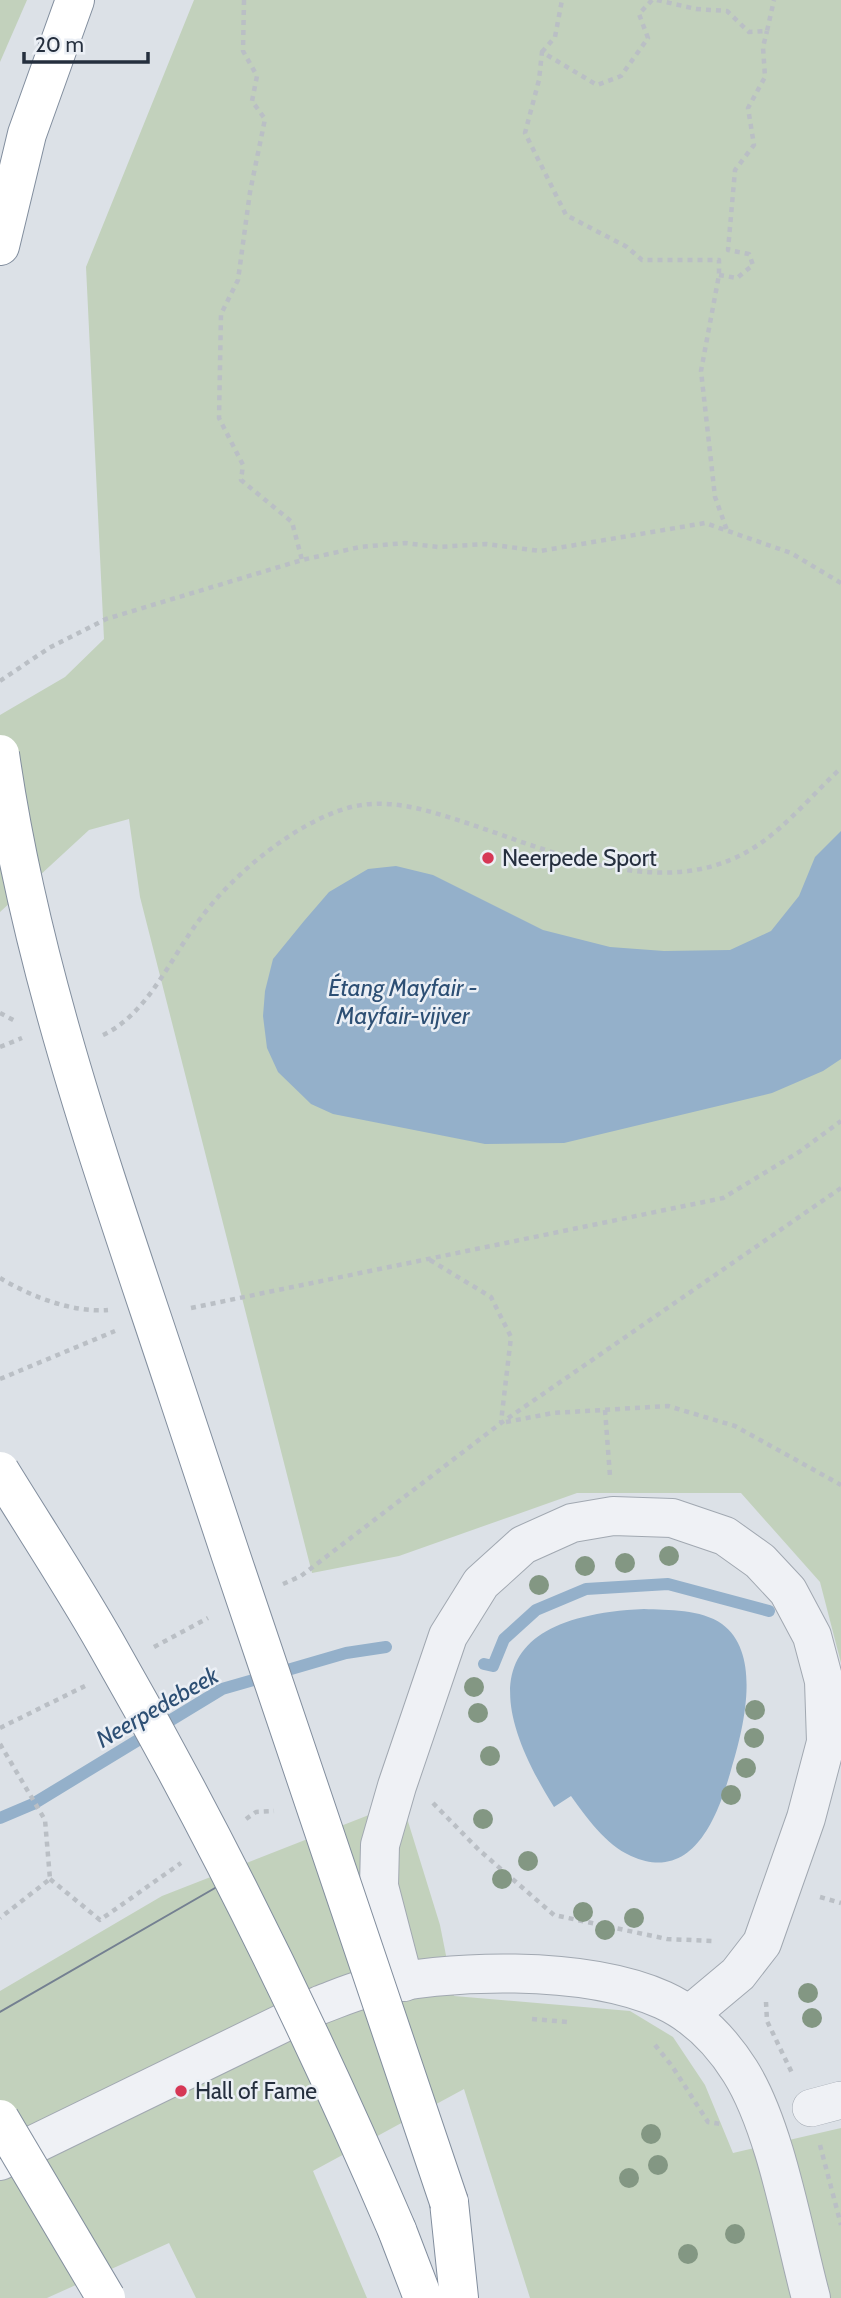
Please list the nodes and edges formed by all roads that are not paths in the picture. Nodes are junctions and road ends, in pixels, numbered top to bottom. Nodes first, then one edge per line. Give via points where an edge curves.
1 (75, 0) edge
2 (0, 246) edge
3 (0, 754) edge
4 (0, 1471) edge
5 (404, 1982) junction
6 (689, 2015) junction
7 (0, 2119) edge
8 (0, 2161) edge
9 (106, 2298) edge
10 (423, 2298) edge
11 (459, 2298) edge
12 (811, 2298) edge

1 - 2 highway via 27,134
3 - 11 highway, bridge via 27,903 86,1113 449,2202
4 - 10 highway, bridge via 105,1642 223,1860 333,2081
5 - 6 street via 501,1972 597,1980 663,2000
5 - 6 street via 379,1886 380,1845 449,1636 481,1583 523,1545 572,1523 613,1516 672,1518 725,1536 760,1561 788,1591 812,1636 824,1681 826,1742 806,1818 762,1943 738,1974
5 - 8 street via 364,1989 320,2005
6 - 12 street via 717,2038 764,2118
7 - 9 highway, bridge

